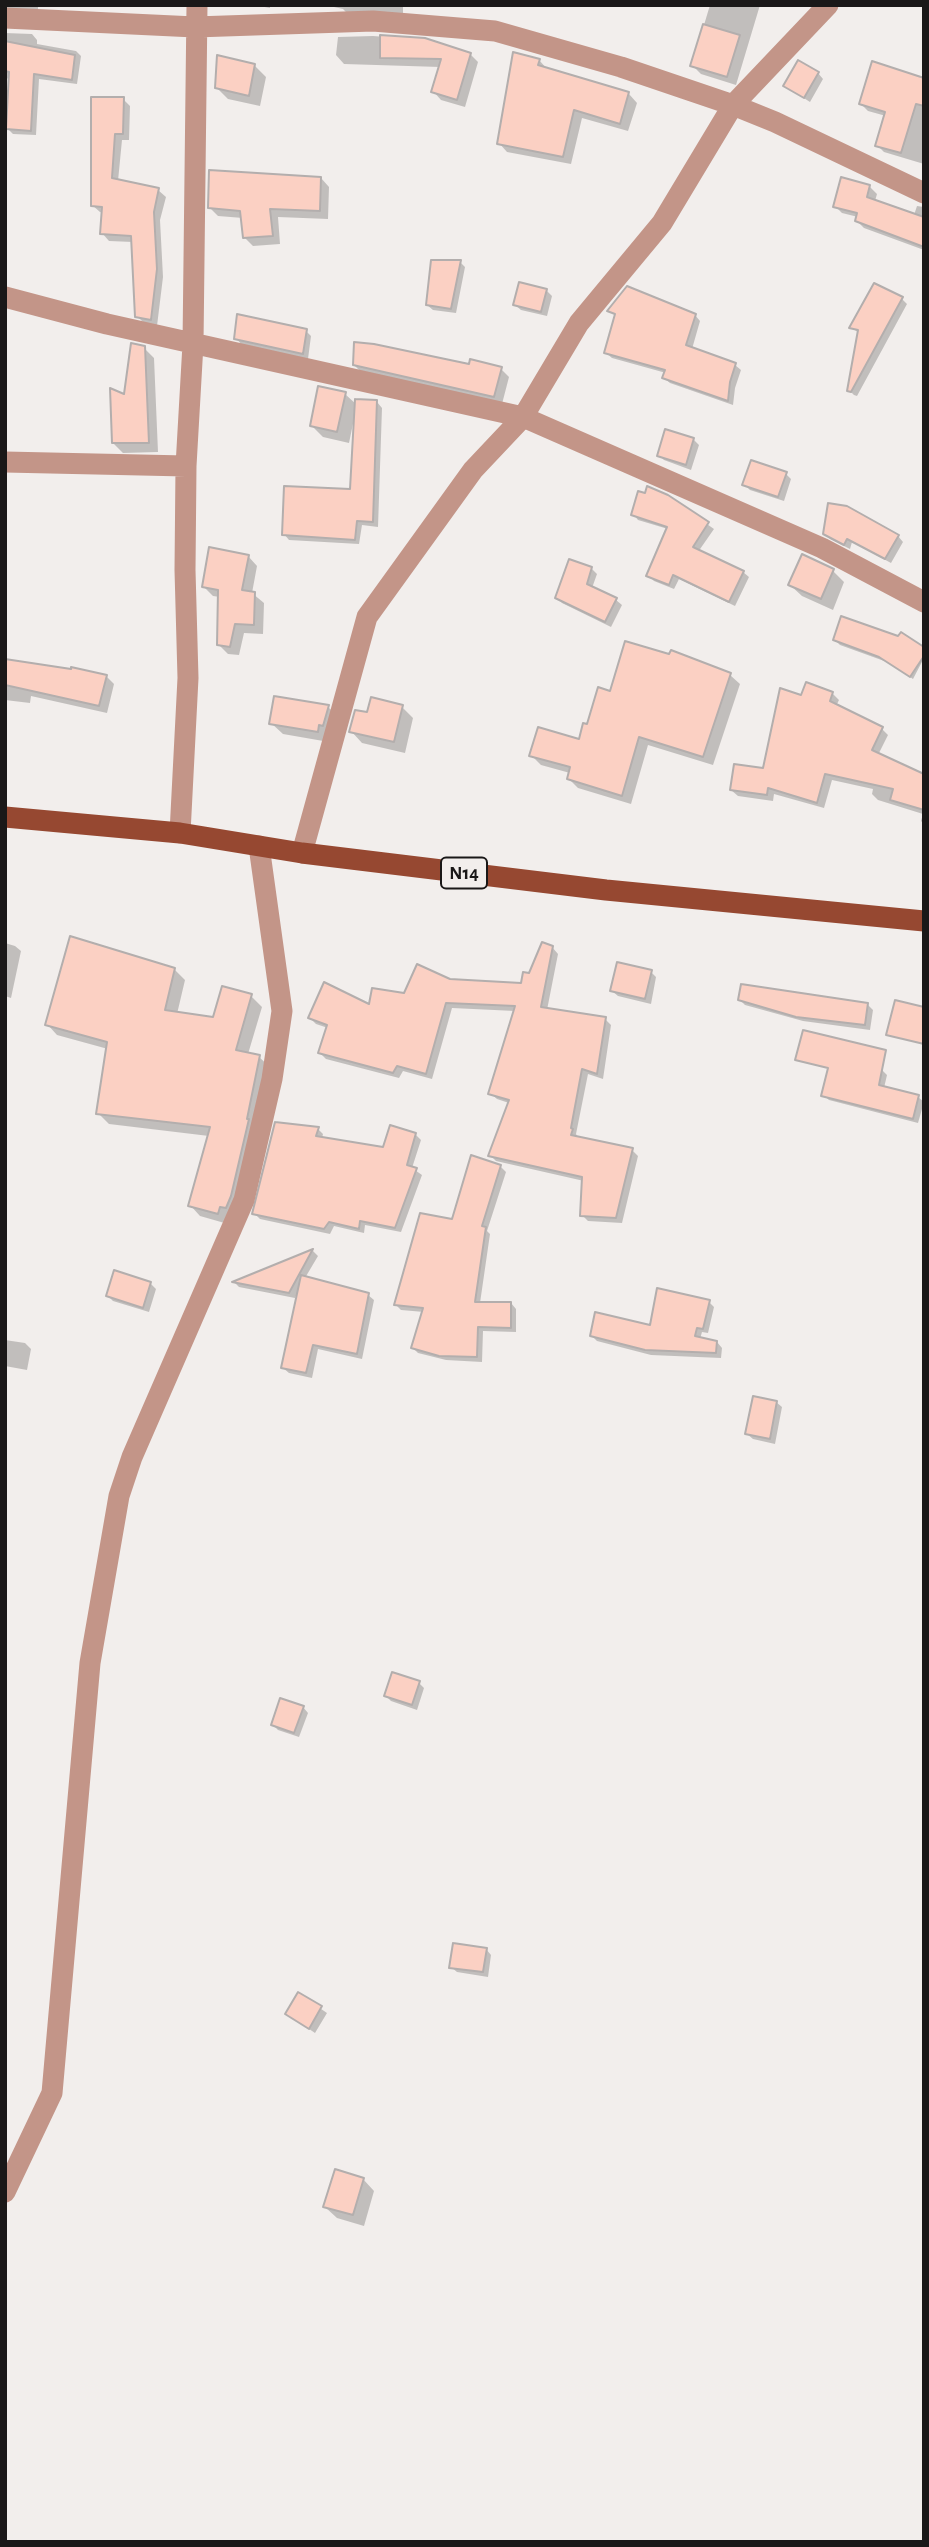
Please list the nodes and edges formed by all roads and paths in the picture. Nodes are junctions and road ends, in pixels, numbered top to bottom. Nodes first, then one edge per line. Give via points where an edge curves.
1 (197, 5) edge
2 (828, 5) edge
3 (5, 18) edge
4 (195, 27) junction
5 (733, 105) junction
6 (924, 193) edge
7 (5, 297) edge
8 (193, 344) junction
9 (523, 417) junction
10 (5, 461) edge
11 (186, 466) junction
12 (924, 602) edge
13 (5, 817) edge
14 (180, 833) junction
15 (259, 846) junction
16 (302, 853) junction
17 (924, 921) edge
18 (5, 2192) edge

1 - 4 street
2 - 5 street
3 - 4 street
4 - 5 street via 373,20 495,31
4 - 8 street
5 - 6 street
5 - 9 street via 662,223 579,323
7 - 8 street
8 - 9 street
8 - 11 street
9 - 12 street via 822,548
9 - 16 street via 473,470 367,617
10 - 11 street
11 - 14 street via 188,678
13 - 14 main road, N14
14 - 15 main road, N14
15 - 16 main road, N14
15 - 18 street via 282,1012 272,1079 244,1200 119,1496 90,1663 52,2094
16 - 17 main road, N14 via 606,890

